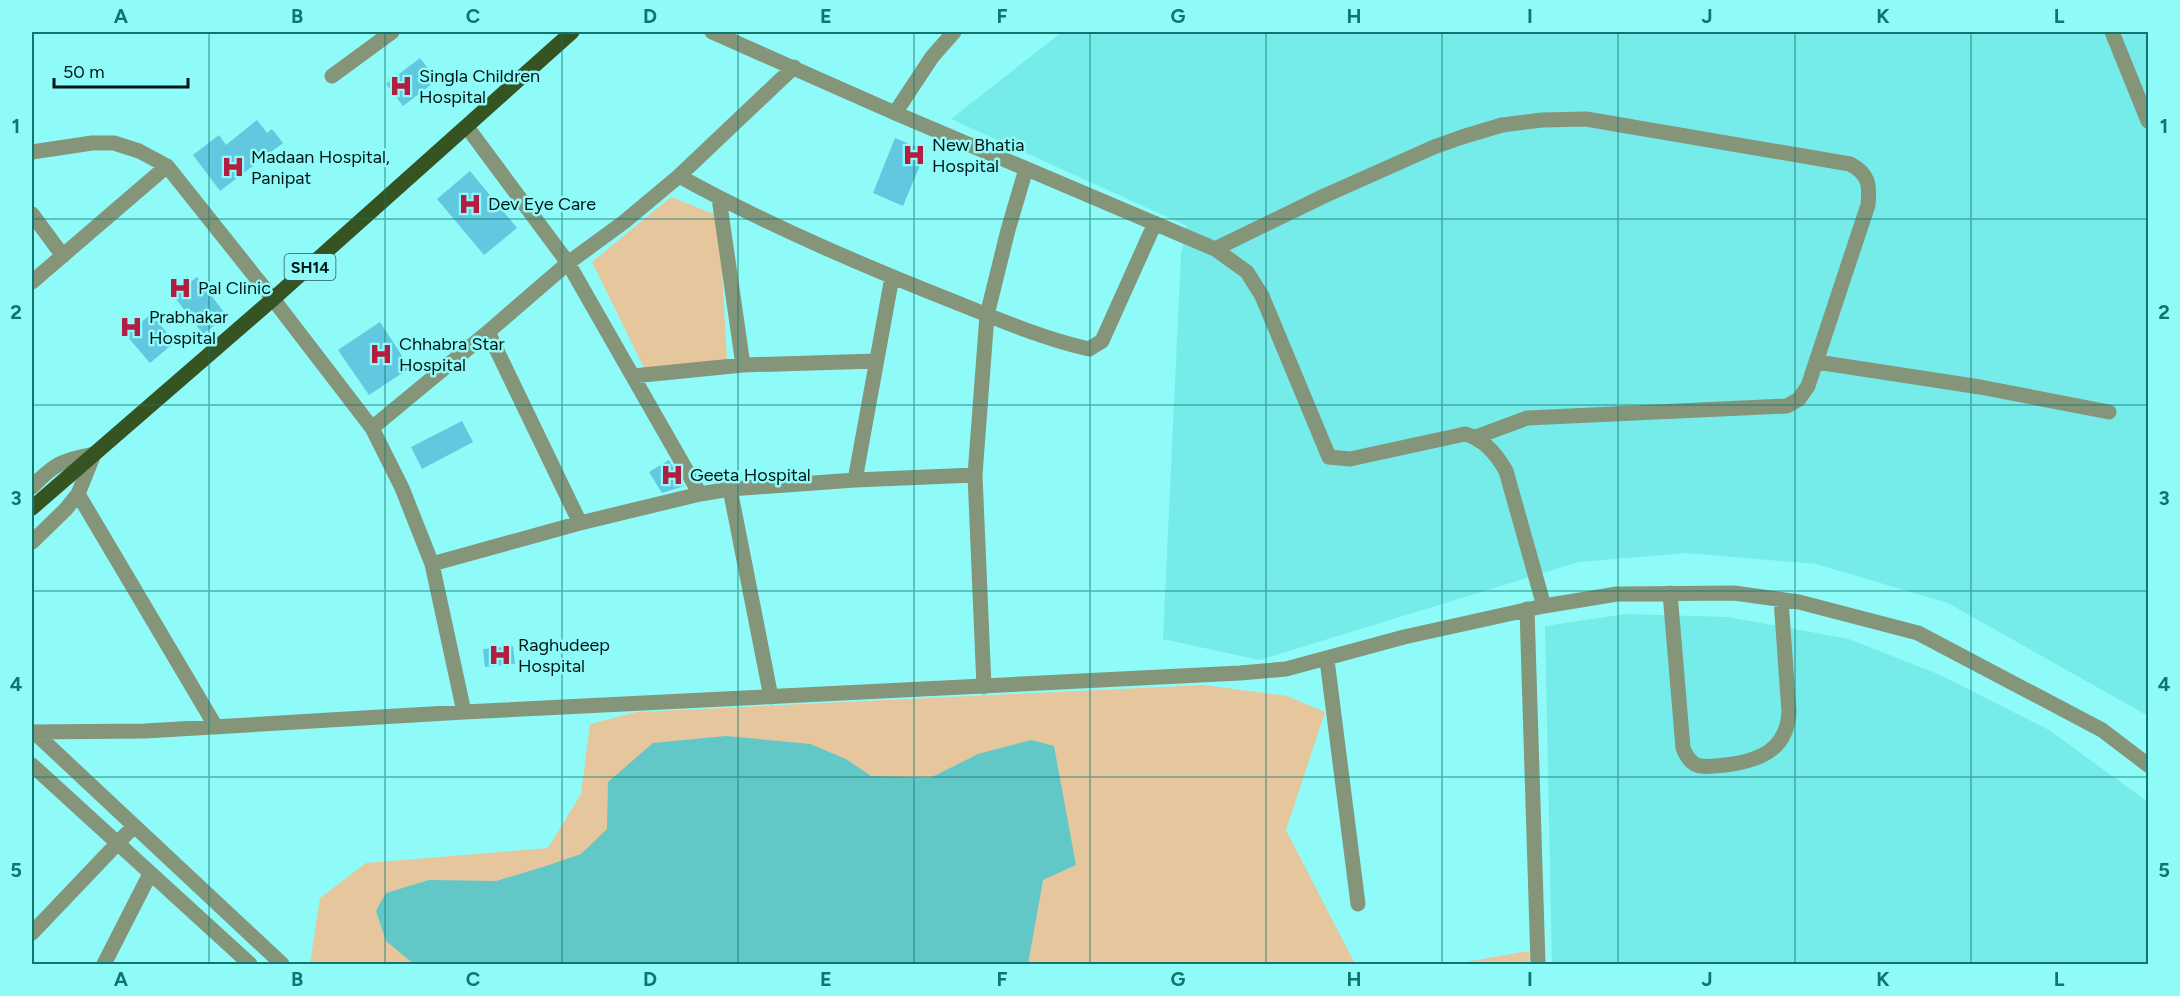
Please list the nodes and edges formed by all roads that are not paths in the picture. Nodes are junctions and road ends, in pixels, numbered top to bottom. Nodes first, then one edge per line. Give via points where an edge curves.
1 (392, 32) edge
2 (712, 32) edge
3 (954, 32) edge
4 (2112, 32) edge
5 (568, 33) edge
6 (794, 67) junction
7 (332, 76) dead end
8 (895, 113) junction
9 (2148, 122) edge
10 (467, 127) junction
11 (32, 152) edge
12 (167, 166) junction
13 (1026, 170) junction
14 (679, 176) junction
15 (719, 198) junction
16 (32, 214) edge
17 (1155, 224) junction
18 (1215, 249) junction
19 (63, 256) junction
20 (568, 263) junction
21 (892, 278) junction
22 (32, 282) edge
23 (273, 299) junction
24 (987, 315) junction
25 (488, 332) junction
26 (876, 361) junction
27 (1816, 362) junction
28 (743, 366) junction
29 (633, 376) junction
30 (2109, 412) dead end
31 (372, 428) junction
32 (1476, 437) junction
33 (94, 454) junction
34 (975, 476) junction
35 (855, 480) junction
36 (730, 489) junction
37 (78, 494) junction
38 (700, 494) junction
39 (35, 498) edge
40 (580, 523) junction
41 (32, 542) edge
42 (432, 564) junction
43 (1670, 593) junction
44 (1781, 600) junction
45 (1544, 606) junction
46 (1527, 609) junction
47 (1327, 660) junction
48 (984, 687) junction
49 (771, 697) junction
50 (464, 712) junction
51 (216, 727) junction
52 (33, 732) edge
53 (2146, 759) edge
54 (32, 765) edge
55 (134, 826) junction
56 (118, 843) junction
57 (150, 874) junction
58 (1358, 904) dead end
59 (32, 933) edge
60 (104, 964) edge
61 (250, 964) edge
62 (282, 964) edge
63 (1538, 964) edge

1 - 7 street
2 - 6 street
3 - 8 street via 932,57
4 - 9 street
5 - 10 main road, SH14
6 - 8 street
6 - 14 street
8 - 13 street
10 - 20 street
10 - 23 main road, SH14
11 - 12 street via 65,145 114,143 140,151
12 - 19 street
12 - 23 street
13 - 17 street
13 - 24 street
14 - 15 street
14 - 20 street
15 - 21 street
15 - 28 street
16 - 19 street
17 - 18 street
17 - 24 street via 1102,341 1096,346 1079,347
18 - 27 street via 1434,147 1502,125 1586,119 1850,164 1861,170 1867,180 1868,205
18 - 32 street via 1247,272 1262,296 1329,457 1350,459 1454,435
19 - 22 street
20 - 25 street
20 - 29 street
21 - 24 street
21 - 26 street
23 - 31 street
23 - 33 main road, SH14
24 - 34 street
25 - 31 street
25 - 40 street
26 - 28 street
26 - 35 street
27 - 30 street
27 - 32 street via 1804,393 1787,406 1527,418
28 - 29 street
29 - 38 street
31 - 42 street via 402,488
32 - 45 street via 1498,456 1506,471
33 - 37 street
33 - 39 main road, SH14
34 - 35 street
34 - 48 street
35 - 36 street
36 - 38 street
36 - 49 street
37 - 41 street
37 - 51 street
38 - 40 street
40 - 42 street
42 - 50 street
43 - 44 street via 1734,592
43 - 44 street via 1683,748 1691,762 1702,767 1760,758 1785,733 1789,712
43 - 45 street via 1617,594
44 - 53 street via 1918,633 2102,730
45 - 46 street
46 - 47 street
46 - 63 street
47 - 48 street via 1240,673
47 - 58 street
48 - 49 street
49 - 50 street
50 - 51 street
51 - 52 street
52 - 55 street
54 - 56 street
55 - 56 street
55 - 62 street
56 - 57 street
56 - 59 street
57 - 60 street
57 - 61 street

